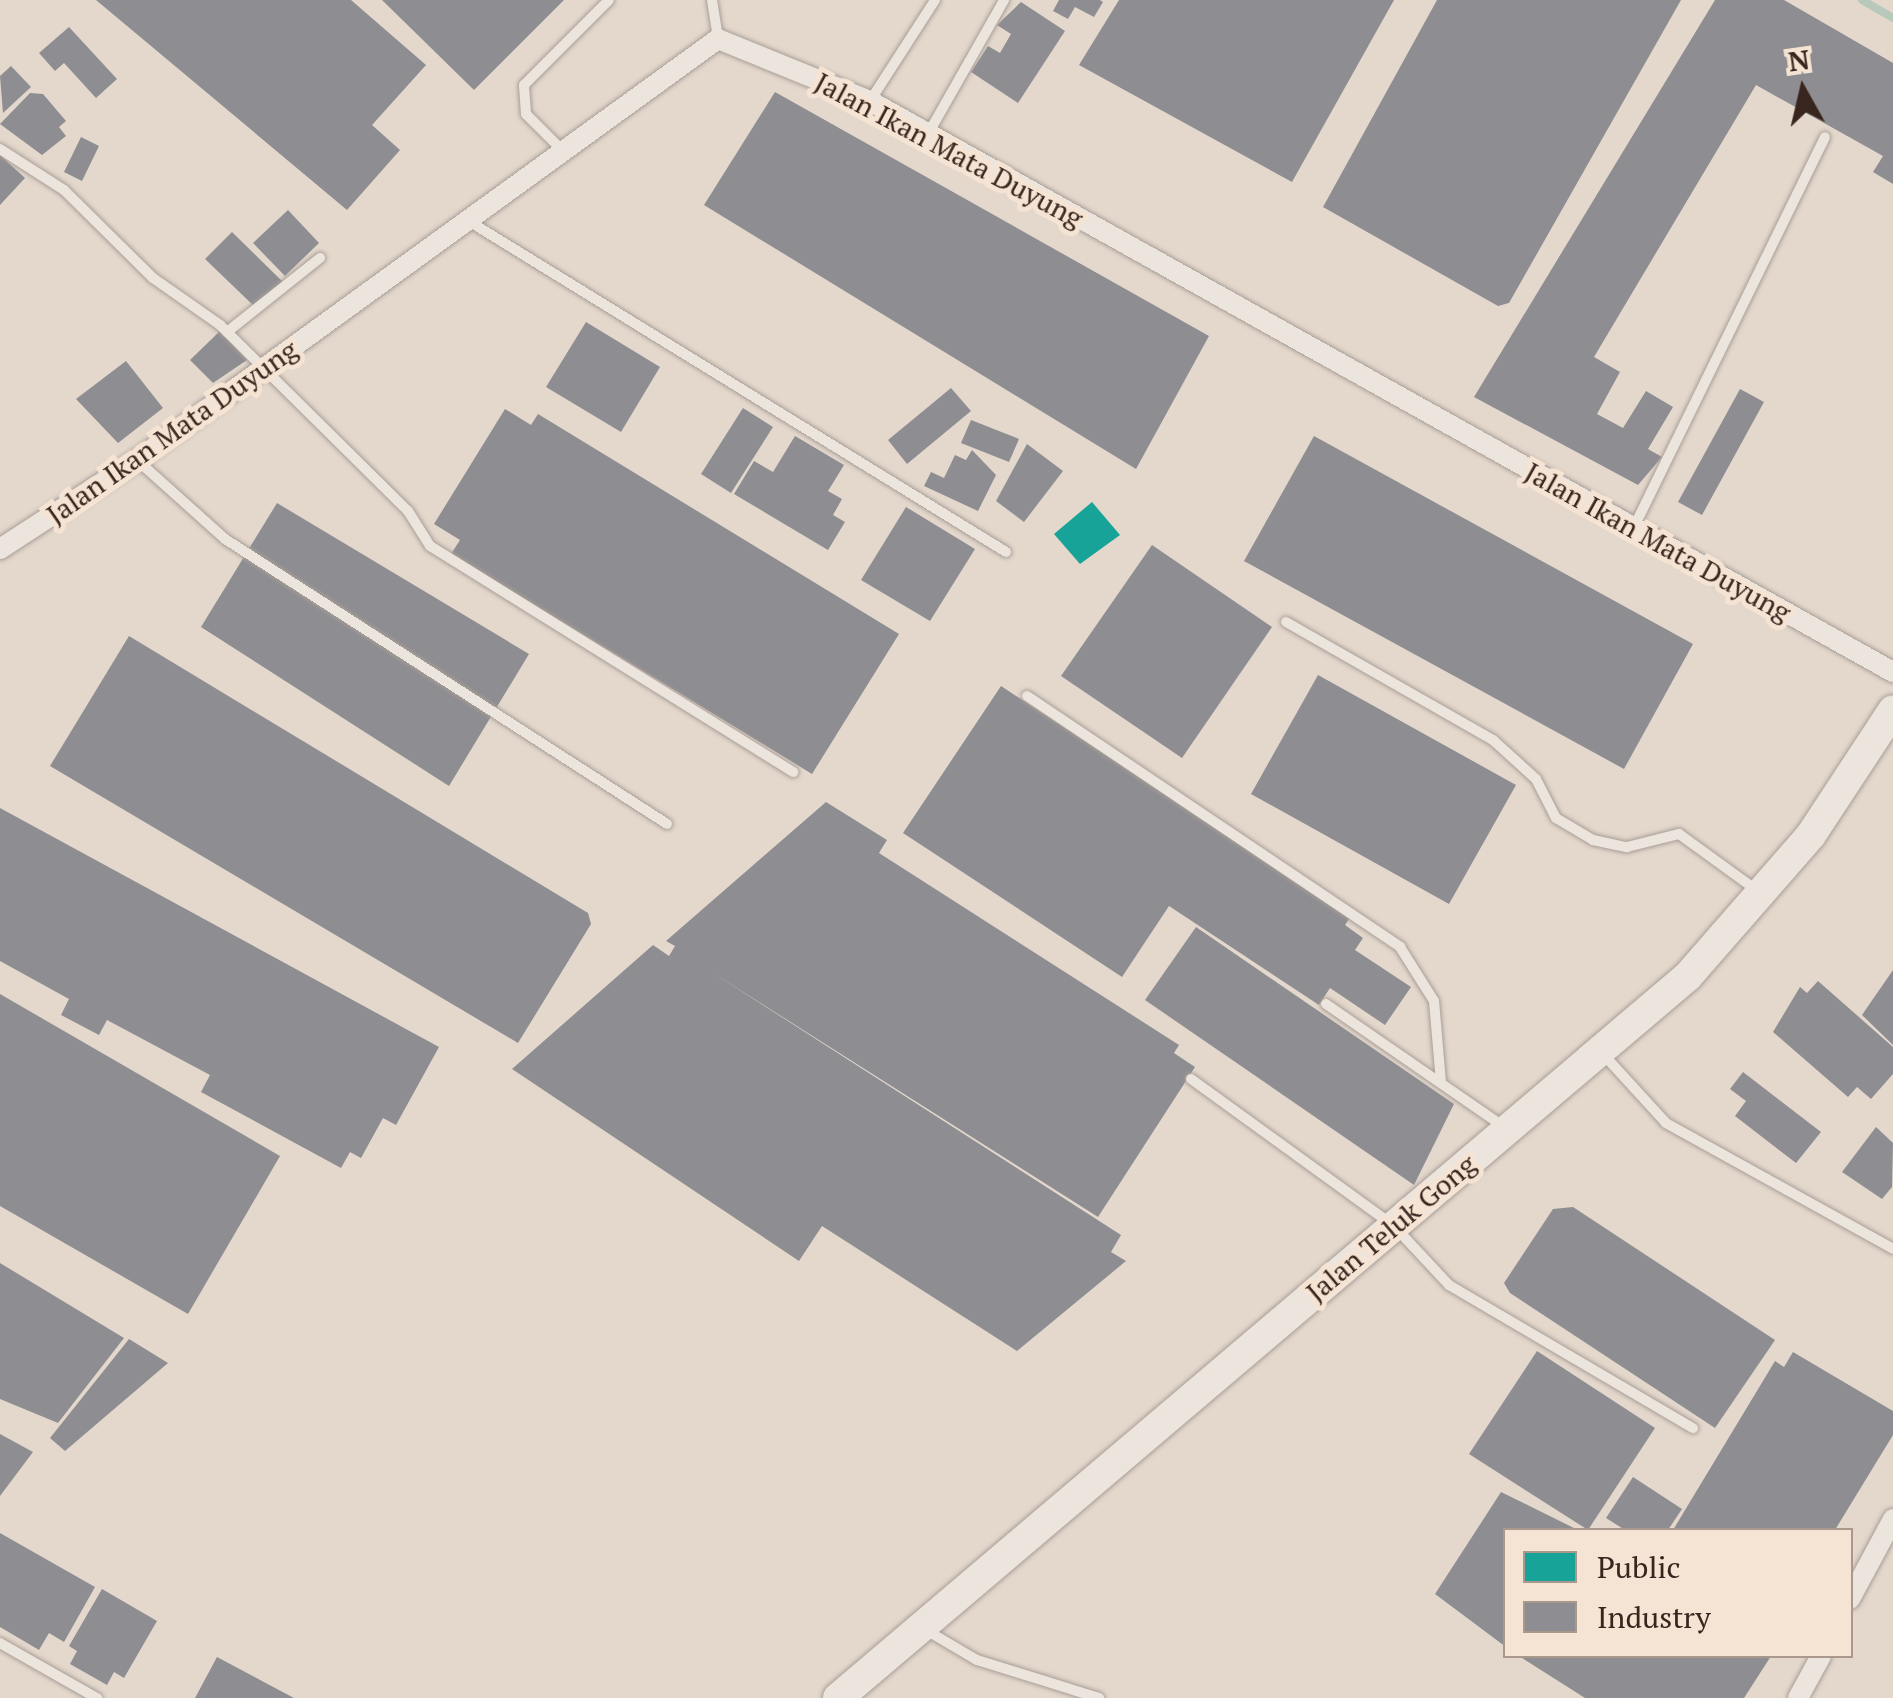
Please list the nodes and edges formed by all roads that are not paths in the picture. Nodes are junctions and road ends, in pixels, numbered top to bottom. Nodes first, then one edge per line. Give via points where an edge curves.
1 (609, 0) edge
2 (712, 0) edge
3 (935, 0) edge
4 (1004, 0) edge
5 (718, 39) junction
6 (870, 101) junction
7 (927, 135) junction
8 (1824, 137) dead end
9 (0, 149) edge
10 (561, 150) junction
11 (466, 220) junction
12 (320, 258) dead end
13 (227, 332) junction
14 (264, 368) junction
15 (138, 460) junction
16 (1633, 528) junction
17 (0, 549) edge
18 (1006, 552) dead end
19 (1286, 622) dead end
20 (1893, 672) edge
21 (1027, 696) dead end
22 (1893, 710) edge
23 (793, 772) dead end
24 (667, 824) dead end
25 (1764, 895) junction
26 (1326, 1004) dead end
27 (1600, 1050) junction
28 (1191, 1080) dead end
29 (1441, 1082) junction
30 (1508, 1129) junction
31 (1394, 1226) junction
32 (1893, 1249) edge
33 (1693, 1428) dead end
34 (1893, 1519) edge
35 (1853, 1593) edge
36 (922, 1626) junction
37 (0, 1643) edge
38 (1819, 1658) edge
39 (97, 1698) edge
40 (838, 1698) edge
41 (1099, 1698) edge
42 (1798, 1698) edge

1 - 10 lane via 524,84 526,114
2 - 5 lane
3 - 6 lane
4 - 7 lane
5 - 6 street, Jalan Ikan Mata Duyung
5 - 10 street, Jalan Ikan Mata Duyung
6 - 7 street, Jalan Ikan Mata Duyung
7 - 16 street, Jalan Ikan Mata Duyung
8 - 16 lane
9 - 13 lane via 64,190 152,278
10 - 11 street, Jalan Ikan Mata Duyung
11 - 14 street, Jalan Ikan Mata Duyung
11 - 18 lane
12 - 13 lane
13 - 14 lane
14 - 15 street, Jalan Ikan Mata Duyung
14 - 23 lane via 408,511 430,546
15 - 17 street, Jalan Ikan Mata Duyung
15 - 24 lane via 225,539
16 - 20 street, Jalan Ikan Mata Duyung
19 - 25 lane via 1492,740 1536,778 1556,818 1593,840 1628,847 1679,834
21 - 29 lane via 1400,947 1434,1001
22 - 25 street, Jalan Teluk Gong
25 - 27 street, Jalan Teluk Gong
26 - 29 lane
27 - 30 street, Jalan Teluk Gong
27 - 32 lane via 1666,1123
28 - 31 lane
29 - 30 lane
30 - 31 street, Jalan Teluk Gong
31 - 33 lane via 1449,1285
31 - 36 street, Jalan Teluk Gong
34 - 35 street
36 - 40 street, Jalan Teluk Gong
36 - 41 lane via 977,1660
37 - 39 lane
38 - 42 street

